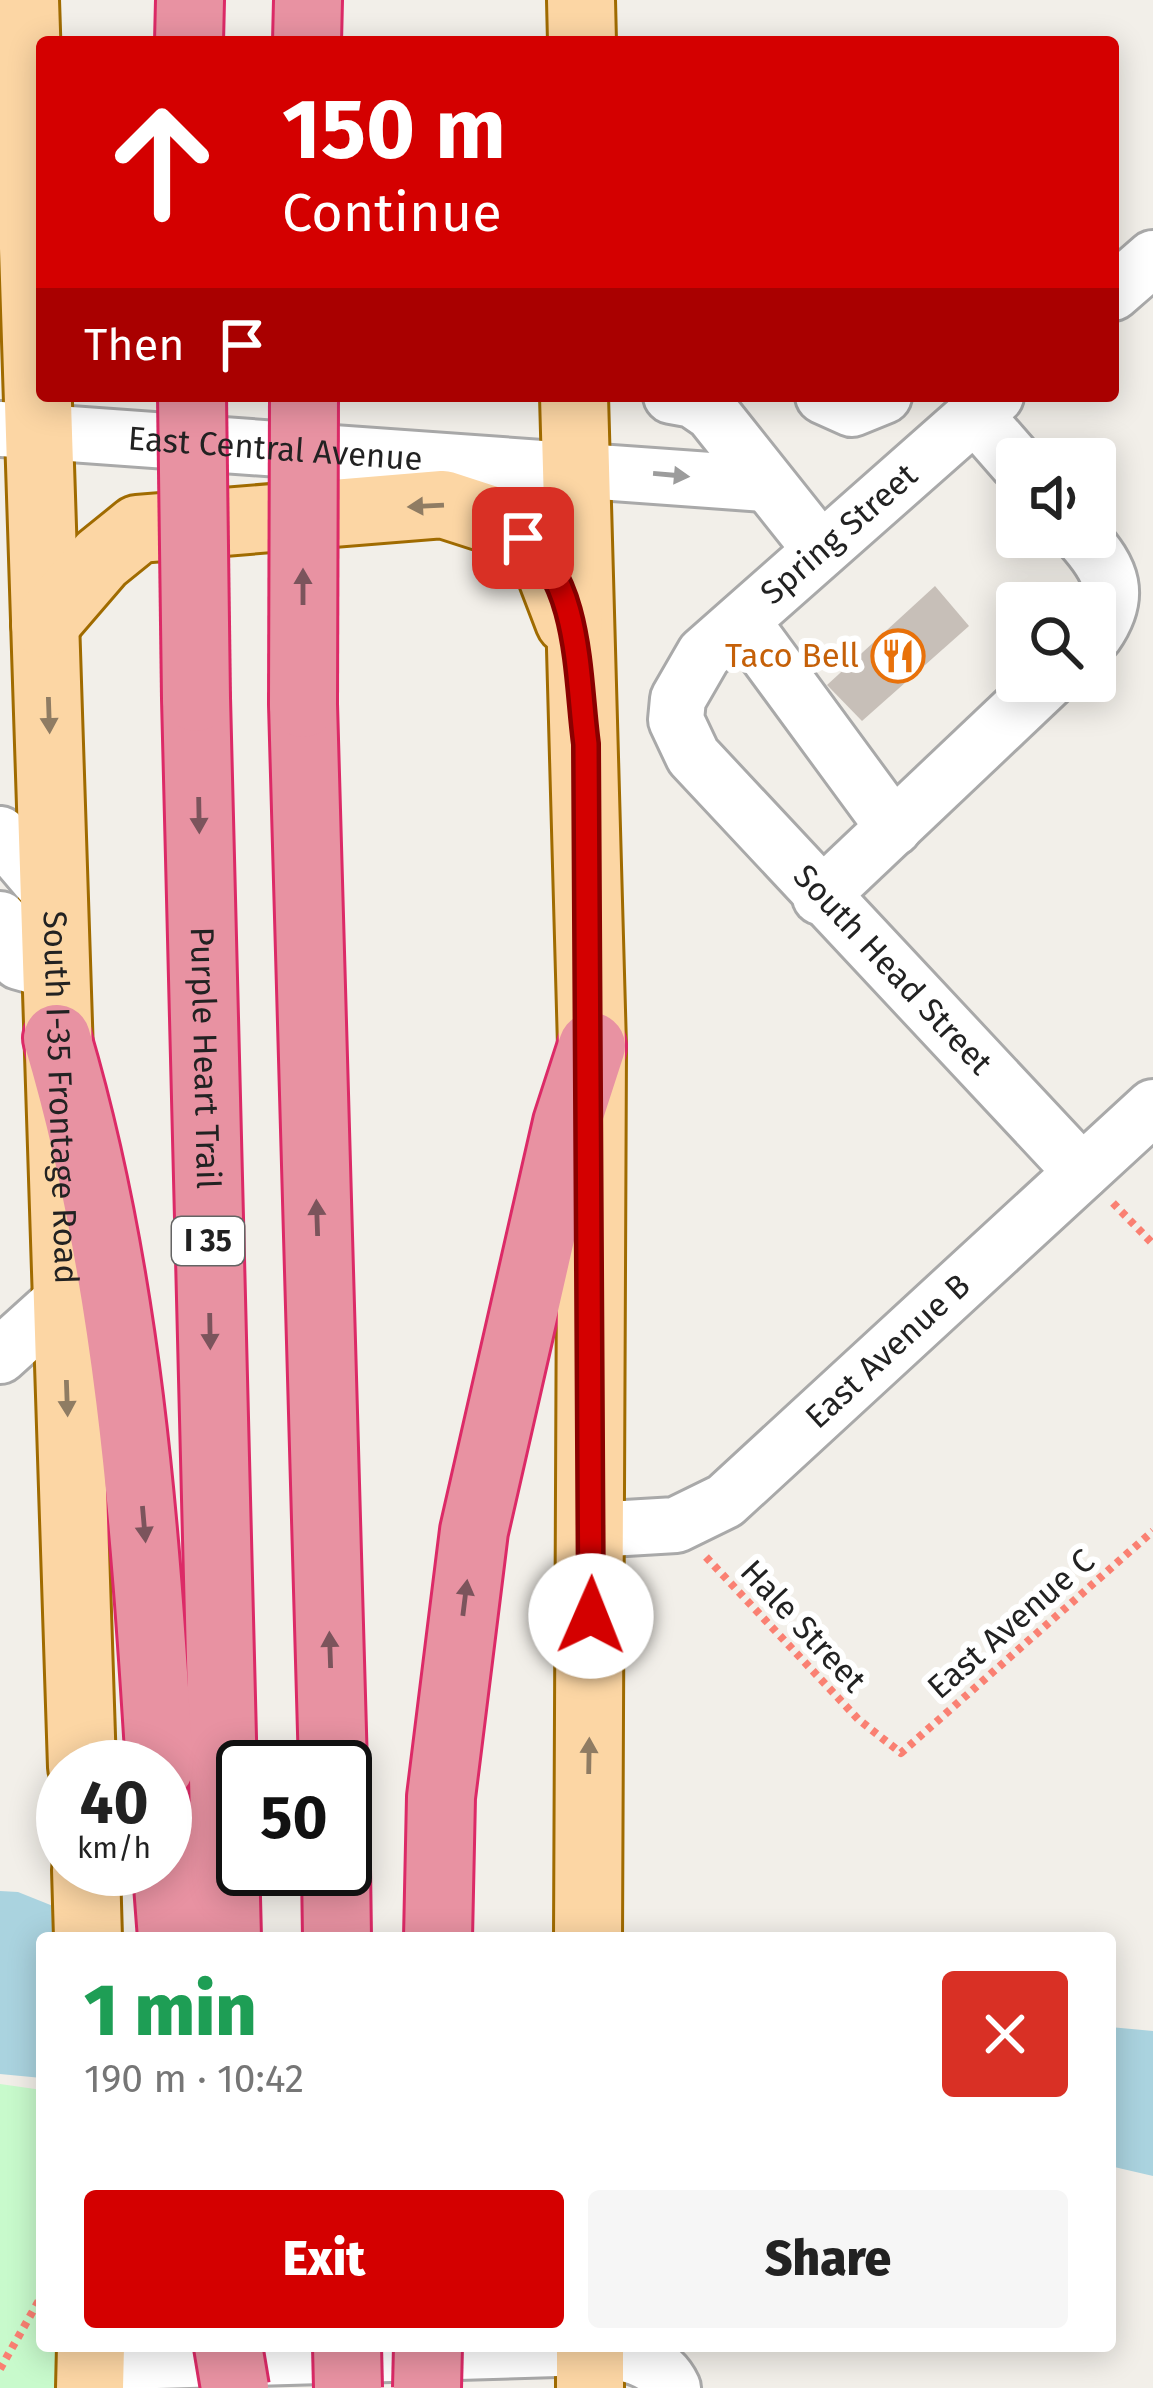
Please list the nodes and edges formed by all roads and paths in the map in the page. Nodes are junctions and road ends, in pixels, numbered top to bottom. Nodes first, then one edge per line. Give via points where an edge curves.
1 (190, 0) edge
2 (308, 0) edge
3 (581, 0) edge
4 (24, 35) edge
5 (189, 36) edge
6 (308, 36) edge
7 (582, 36) edge
8 (17, 209) edge
9 (1153, 258) edge
10 (1119, 288) edge
11 (26, 326) edge
12 (192, 402) edge
13 (304, 402) edge
14 (574, 402) edge
15 (703, 402) edge
16 (836, 402) edge
17 (869, 402) edge
18 (985, 405) edge
19 (21, 430) edge
20 (1003, 438) edge
21 (576, 470) junction
22 (765, 484) junction
23 (821, 550) junction
24 (742, 621) junction
25 (46, 624) junction
26 (689, 677) joint
27 (1026, 702) edge
28 (586, 744) junction
29 (894, 828) junction
30 (0, 834) edge
31 (820, 897) junction
32 (29, 910) edge
33 (57, 1038) junction
34 (592, 1046) junction
35 (1153, 1107) edge
36 (1082, 1172) junction
37 (1153, 1244) edge
38 (63, 1299) junction
39 (0, 1356) edge
40 (676, 1525) junction
41 (592, 1530) junction
42 (1153, 1531) edge
43 (81, 1740) edge
44 (184, 1740) edge
45 (190, 1740) edge
46 (332, 1740) edge
47 (901, 1753) joint
48 (192, 1784) edge
49 (169, 1896) edge
50 (337, 1896) edge
51 (172, 1932) edge
52 (225, 1932) edge
53 (338, 1932) edge
54 (438, 1932) edge
55 (588, 1932) edge
56 (36, 2306) edge
57 (230, 2352) edge
58 (242, 2352) edge
59 (347, 2352) edge
60 (428, 2352) edge
61 (590, 2361) edge
62 (90, 2366) edge
63 (0, 2368) edge
64 (239, 2388) edge
65 (349, 2388) edge
66 (427, 2388) edge
67 (673, 2388) edge

1 - 5 highway
2 - 6 highway
3 - 7 main road
4 - 8 main road, South I-35 Frontage Road
8 - 11 main road, South I-35 Frontage Road
9 - 10 street
11 - 19 main road, South I-35 Frontage Road
12 -> 45 highway, Purple Heart Trail / I 35, bridge
46 -> 13 highway, bridge via 302,704
14 - 21 main road
15 - 22 street
16 - 17 street via 852,409
18 - 20 street
18 - 23 street, Spring Street
19 - 21 street, East Central Avenue
19 - 25 main road, South I-35 Frontage Road
21 -> 22 street, East Central Avenue
21 - 28 main road
22 - 23 street
23 - 24 street, Spring Street
24 - 26 street, Spring Street
24 - 29 street
28 -> 25 main road via 566,603 543,554 502,523 443,504 138,529
25 -> 32 main road, South I-35 Frontage Road
26 - 31 street, South Head Street via 676,720 693,756
27 - 29 street
28 - 34 main road
29 - 31 street
30 - 32 street
31 - 36 street, South Head Street
32 - 33 main road, South I-35 Frontage Road via 58,973
33 - 38 main road, South I-35 Frontage Road
33 -> 44 highway via 93,1157
34 - 41 main road
54 -> 34 highway via 441,1797 474,1531 567,1123
35 - 36 street, East Avenue B
36 - 37 path
36 - 40 street, East Avenue B via 725,1501
38 - 39 street
38 -> 43 main road, South I-35 Frontage Road
40 - 41 street, East Avenue B
40 - 47 path, Hale Street via 858,1719
55 -> 41 main road
42 - 47 path, East Avenue C
48 - 52 highway, Purple Heart Trail / I 35
49 - 51 highway
50 - 53 highway
56 - 63 path
57 - 64 highway, bridge
58 - 64 highway
59 - 65 highway, bridge
60 - 66 highway, bridge
61 - 62 street
61 - 67 street via 649,2362

